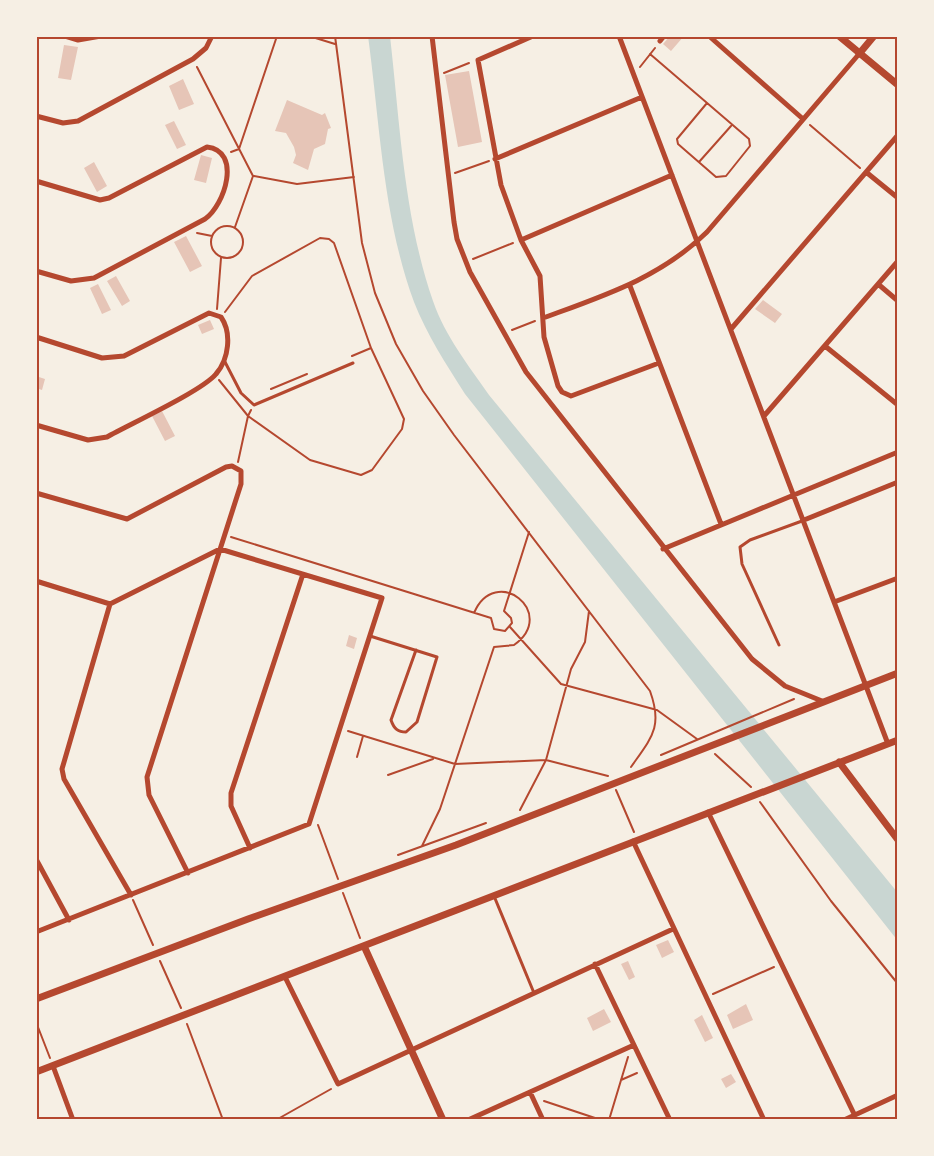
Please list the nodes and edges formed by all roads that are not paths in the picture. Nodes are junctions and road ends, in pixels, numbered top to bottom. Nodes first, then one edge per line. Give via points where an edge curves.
1 (65, 36) edge
2 (101, 36) edge
3 (212, 36) edge
4 (432, 36) edge
5 (533, 36) edge
6 (619, 36) edge
7 (709, 36) edge
8 (839, 36) edge
9 (874, 36) edge
10 (524, 38) edge
11 (859, 54) junction
12 (898, 85) edge
13 (642, 98) junction
14 (36, 116) edge
15 (803, 119) junction
16 (898, 135) edge
17 (495, 159) junction
18 (866, 172) junction
19 (672, 175) junction
20 (36, 181) edge
21 (898, 198) edge
22 (521, 240) junction
23 (698, 241) junction
24 (898, 261) edge
25 (36, 271) edge
26 (878, 284) junction
27 (630, 286) junction
28 (898, 301) edge
29 (543, 318) junction
30 (731, 329) junction
31 (36, 337) edge
32 (825, 346) junction
33 (224, 360) junction
34 (353, 363) dead end
35 (659, 363) junction
36 (898, 405) edge
37 (764, 416) junction
38 (36, 424) edge
39 (898, 452) edge
40 (898, 482) edge
41 (36, 493) edge
42 (794, 494) junction
43 (804, 520) junction
44 (722, 524) junction
45 (220, 549) junction
46 (663, 549) junction
47 (303, 574) junction
48 (898, 578) edge
49 (36, 582) edge
50 (834, 602) junction
51 (110, 604) junction
52 (370, 636) junction
53 (779, 645) dead end
54 (416, 650) junction
55 (898, 673) edge
56 (866, 685) junction
57 (822, 701) junction
58 (898, 740) edge
59 (888, 744) junction
60 (839, 762) junction
61 (708, 812) junction
62 (898, 839) edge
63 (635, 840) junction
64 (250, 848) junction
65 (36, 859) edge
66 (188, 873) junction
67 (494, 894) junction
68 (131, 895) junction
69 (69, 920) junction
70 (673, 928) junction
71 (36, 932) edge
72 (363, 946) junction
73 (595, 964) junction
74 (285, 976) junction
75 (534, 993) junction
76 (36, 999) edge
77 (632, 1046) junction
78 (411, 1049) junction
79 (53, 1066) junction
80 (36, 1072) edge
81 (531, 1095) junction
82 (898, 1095) edge
83 (856, 1118) edge
84 (73, 1120) edge
85 (443, 1120) edge
86 (468, 1120) edge
87 (543, 1120) edge
88 (670, 1120) edge
89 (764, 1120) edge
90 (844, 1120) edge

1 - 2 street via 78,40
3 - 14 street via 206,48 193,59 78,121 63,123
4 - 46 street via 455,231 465,262 544,397
5 - 10 street
6 - 13 street
7 - 15 street
8 - 11 street
9 - 11 street
10 - 17 street via 478,60
11 - 12 street
11 - 15 street
13 - 17 street
13 - 19 street
15 - 23 street
16 - 18 street
17 - 22 street
18 - 21 street
18 - 30 street
19 - 22 street
19 - 23 street
20 - 25 street via 100,200 200,149 218,150 225,162 227,179 219,204 210,216 94,278 71,281
22 - 29 street via 540,276
23 - 27 street via 684,255
23 - 30 street
24 - 26 street
26 - 28 street
26 - 32 street
27 - 29 street
27 - 35 street
29 - 35 street via 544,337 558,386 571,396
30 - 37 street
31 - 33 street via 102,358 119,358 202,316 219,316 228,335
32 - 36 street
32 - 37 street
33 - 34 lane via 242,393 254,405
33 - 38 street via 216,375 205,384 99,440
35 - 44 street
37 - 42 street
39 - 42 street
40 - 43 street
41 - 45 street via 127,519 234,466 242,477
42 - 43 street
42 - 44 street
43 - 50 street
43 - 53 lane via 740,547 742,564
44 - 46 street
45 - 47 street
45 - 51 street
45 - 66 street via 147,777 147,786
46 - 57 street via 763,671 785,686
47 - 52 street via 382,598
47 - 64 street via 230,801
48 - 50 street
49 - 51 street
50 - 56 street
51 - 68 street via 62,770
52 - 54 lane
52 - 64 street via 309,824
54 - 54 lane via 391,720 400,732 406,732 417,722 437,657
55 - 56 street
56 - 57 street
56 - 59 street
57 - 76 street via 456,846
58 - 59 street
59 - 60 street
60 - 61 street
60 - 62 street
61 - 63 street
61 - 83 street
63 - 67 street
63 - 70 street
64 - 66 street
65 - 69 street
66 - 68 street
67 - 72 street
67 - 75 lane
68 - 69 street
69 - 71 street
70 - 73 street
70 - 89 street
72 - 74 street
72 - 78 street
73 - 75 street
73 - 77 street
74 - 78 street via 338,1084
74 - 79 street
75 - 78 street
77 - 81 street
77 - 88 street
78 - 85 street
79 - 80 street
79 - 84 street
81 - 86 street
81 - 87 street
82 - 83 street
83 - 90 street

